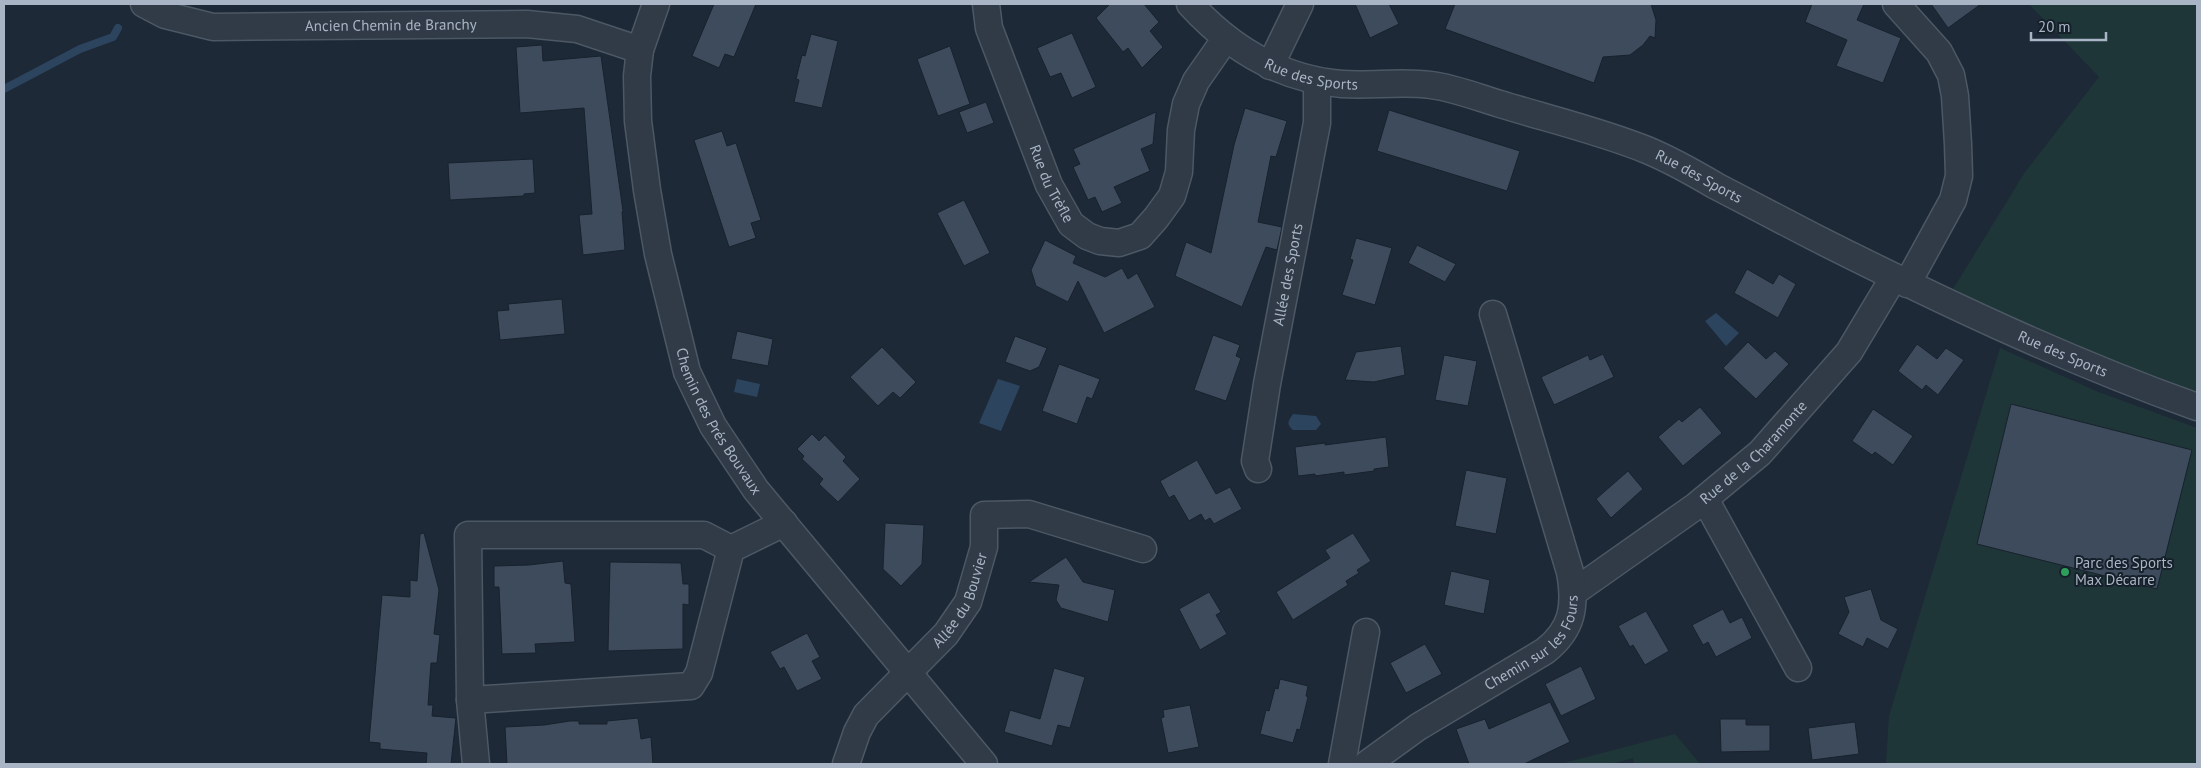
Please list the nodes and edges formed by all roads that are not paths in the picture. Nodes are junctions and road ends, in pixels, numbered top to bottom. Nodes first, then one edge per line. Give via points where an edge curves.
1 (144, 4) edge
2 (656, 4) edge
3 (986, 4) edge
4 (1190, 4) edge
5 (1300, 4) edge
6 (1896, 4) edge
7 (1226, 38) junction
8 (640, 50) junction
9 (1270, 66) junction
10 (1317, 81) junction
11 (1901, 281) junction
12 (1493, 314) dead end
13 (2197, 407) edge
14 (1258, 469) dead end
15 (1705, 499) junction
16 (784, 524) junction
17 (731, 549) junction
18 (1143, 549) dead end
19 (1574, 592) junction
20 (1366, 632) dead end
21 (1798, 668) dead end
22 (908, 672) junction
23 (470, 700) junction
24 (476, 764) edge
25 (846, 764) edge
26 (984, 764) edge
27 (1342, 764) edge
28 (1366, 764) edge

1 - 8 street, Ancien Chemin de Branchy via 165,15 213,27 527,24 577,29
2 - 8 street, Chemin des Prés Bouvaux
3 - 7 street, Rue du Trèfle via 989,28 1049,185 1071,224 1100,242 1118,243 1140,236 1172,196 1179,172 1186,104 1196,81
4 - 7 street, Rue des Sports
5 - 9 street
6 - 11 street, Rue de la Charamonte via 1939,52 1951,75 1959,176 1953,200
7 - 9 street, Rue des Sports
8 - 16 street, Chemin des Prés Bouvaux via 636,76 646,190 660,264 687,372 713,426 756,490
9 - 10 street, Rue des Sports
10 - 11 street, Rue des Sports via 1434,86 1619,140 1685,169
10 - 14 street, Allée des Sports via 1317,123 1267,384 1255,461
11 - 13 street, Rue des Sports via 2056,352
11 - 15 street, Rue de la Charamonte via 1818,389 1760,453
12 - 19 street, Chemin sur les Fours
15 - 19 street, Rue de la Charamonte
15 - 21 street
16 - 17 street
16 - 22 street, Chemin des Prés Bouvaux
17 - 23 street via 698,673 691,686
17 - 23 street via 704,535 468,535
18 - 22 street, Allée du Bouvier via 1028,514 984,515 984,546 968,602 946,634
19 - 28 street, Chemin sur les Fours via 1573,611 1556,642 1418,727
20 - 27 street
22 - 25 street, Allée du Bouvier via 866,715
22 - 26 street, Chemin des Prés Bouvaux
23 - 24 street

